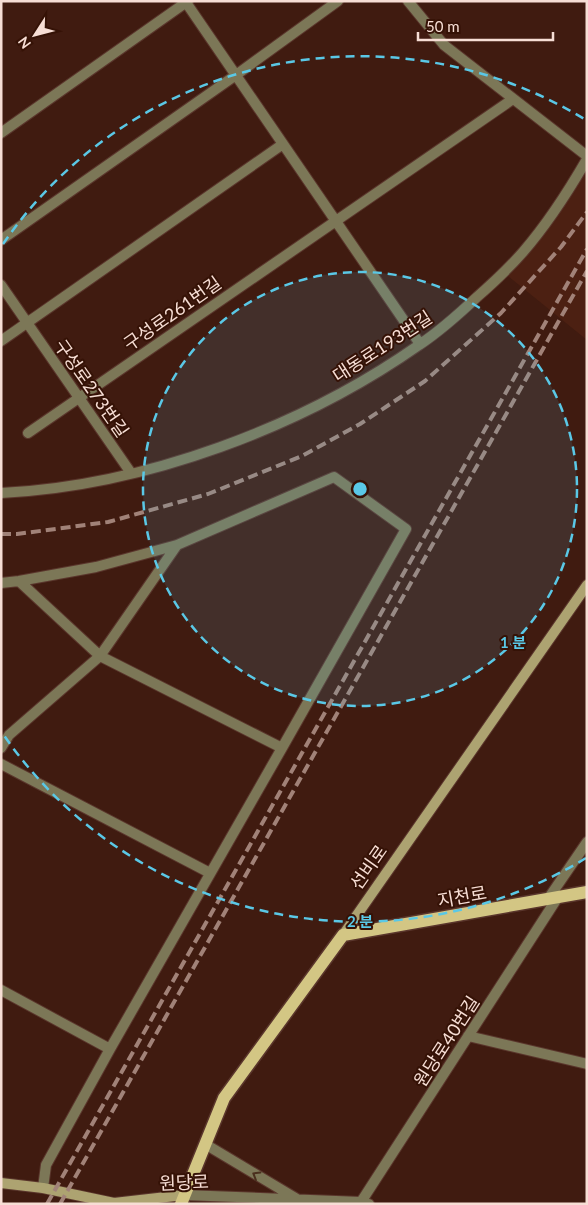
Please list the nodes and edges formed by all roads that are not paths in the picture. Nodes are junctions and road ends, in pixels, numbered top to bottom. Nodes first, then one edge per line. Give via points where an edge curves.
1 (338, 1) edge
2 (408, 1) edge
3 (187, 2) edge
4 (236, 75) junction
5 (514, 99) junction
6 (1, 133) edge
7 (283, 144) junction
8 (587, 157) edge
9 (335, 221) junction
10 (1, 240) edge
11 (1, 285) edge
12 (27, 322) junction
13 (1, 341) edge
14 (420, 344) junction
15 (79, 398) junction
16 (28, 433) dead end
17 (131, 473) junction
18 (1, 492) edge
19 (177, 545) junction
20 (19, 581) junction
21 (1, 583) edge
22 (587, 585) edge
23 (100, 656) junction
24 (1, 748) edge
25 (282, 748) junction
26 (1, 764) edge
27 (587, 842) edge
28 (210, 873) junction
29 (587, 892) edge
30 (553, 898) junction
31 (342, 935) junction
32 (1, 990) edge
33 (468, 1036) junction
34 (110, 1049) junction
35 (587, 1064) edge
36 (205, 1144) junction
37 (1, 1182) edge
38 (43, 1188) junction
39 (182, 1200) edge
40 (298, 1200) junction
41 (365, 1203) edge

1 - 4 street
2 - 5 street via 444,45
3 - 4 street
3 - 6 street
4 - 7 street
4 - 10 street
5 - 8 street
5 - 9 street, 구성로261번길
7 - 9 street
7 - 12 street
8 - 14 street, 대동로193번길 via 547,222 522,253 450,322
9 - 14 street
9 - 15 street, 구성로261번길
11 - 12 street, 구성로273번길
12 - 13 street
12 - 15 street, 구성로273번길
14 - 17 street, 대동로193번길 via 343,392 288,419 237,441
15 - 16 street, 구성로261번길
15 - 17 street, 구성로273번길
17 - 18 street, 대동로193번길 via 67,486
19 - 20 street via 96,567
19 - 23 street
19 - 25 street via 334,477 406,529
20 - 21 street
20 - 23 street
22 - 31 main road, 선비로
23 - 24 street via 10,735
23 - 25 street
25 - 28 street
26 - 28 street
27 - 30 street, 원당로40번길
28 - 34 street
29 - 30 main road, 지천로
30 - 31 main road, 지천로
30 - 33 street, 원당로40번길
31 - 36 main road, 선비로 via 224,1098
32 - 34 street
33 - 35 street
33 - 41 street, 원당로40번길
34 - 38 street via 46,1165
36 - 39 main road, 선비로
40 -> 36 street
37 - 38 main road, 원당로
38 - 39 main road, 원당로 via 114,1203
39 - 40 street, 원당로
40 - 41 street, 원당로

